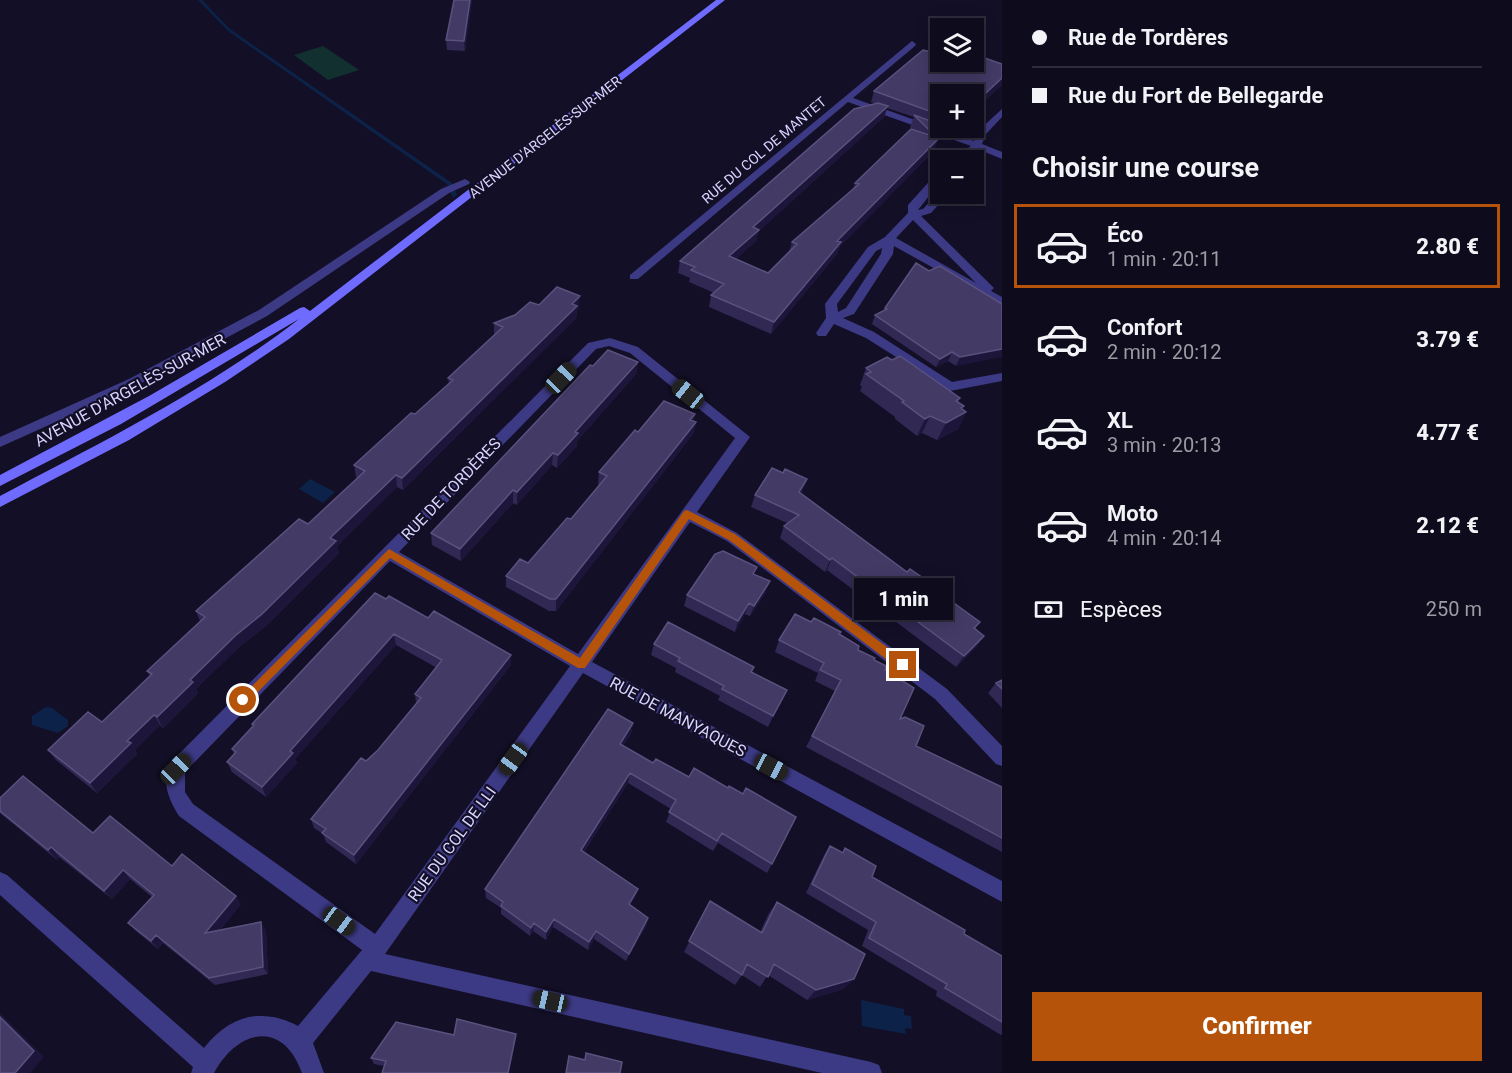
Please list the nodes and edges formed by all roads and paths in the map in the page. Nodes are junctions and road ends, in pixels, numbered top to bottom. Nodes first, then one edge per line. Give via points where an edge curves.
1 (721, 0) edge
2 (912, 44) dead end
3 (847, 99) junction
4 (1002, 112) edge
5 (978, 146) junction
6 (971, 150) edge
7 (976, 150) edge
8 (1002, 156) edge
9 (465, 182) dead end
10 (930, 187) edge
11 (934, 204) edge
12 (913, 214) junction
13 (890, 239) junction
14 (368, 272) junction
15 (634, 277) dead end
16 (1001, 301) edge
17 (832, 318) junction
18 (822, 333) dead end
19 (1002, 376) edge
20 (743, 437) joint
21 (0, 442) edge
22 (0, 481) edge
23 (0, 502) edge
24 (687, 514) junction
25 (389, 553) junction
26 (581, 664) junction
27 (1002, 758) edge
28 (0, 882) edge
29 (1002, 892) edge
30 (372, 954) junction
31 (300, 1041) junction
32 (204, 1068) edge
33 (312, 1073) edge
34 (871, 1073) edge

1 - 14 main road, AVENUE D'ARGELÈS-SUR-MER
2 - 3 street, RUE DU COL DE MANTET
3 - 5 street
3 - 15 street, RUE DU COL DE MANTET
4 - 5 street via 981,133
5 - 6 street
5 - 7 street
5 - 8 street
9 - 21 street via 445,191 263,313 92,402
10 - 12 street via 912,207
11 - 12 street via 927,211
12 - 13 street
12 - 16 street
13 - 16 street
13 - 17 street via 887,254 850,311
13 - 17 street via 872,249 831,304
14 - 22 main road, AVENUE D'ARGELÈS-SUR-MER via 240,350
14 - 23 main road, AVENUE D'ARGELÈS-SUR-MER via 285,336 220,379 124,437
17 - 18 street
17 - 19 street via 870,335 950,387
20 - 24 street, RUE DU COL DE LLI
20 - 25 street, RUE DE TORDÈRES via 634,350 610,342 592,346
24 - 26 street, RUE DU COL DE LLI
24 - 27 street via 732,537 941,694
25 - 26 street, RUE DE MANYAQUES
25 - 30 street, RUE DE TORDÈRES via 176,769 176,794 186,810
26 - 29 street, RUE DE MANYAQUES
26 - 30 street, RUE DU COL DE LLI
28 - 32 street
30 - 31 street, RUE DU COL DE LLI
30 - 34 street
31 - 32 street via 287,1030 270,1025 252,1026 234,1033 218,1046
31 - 33 street

